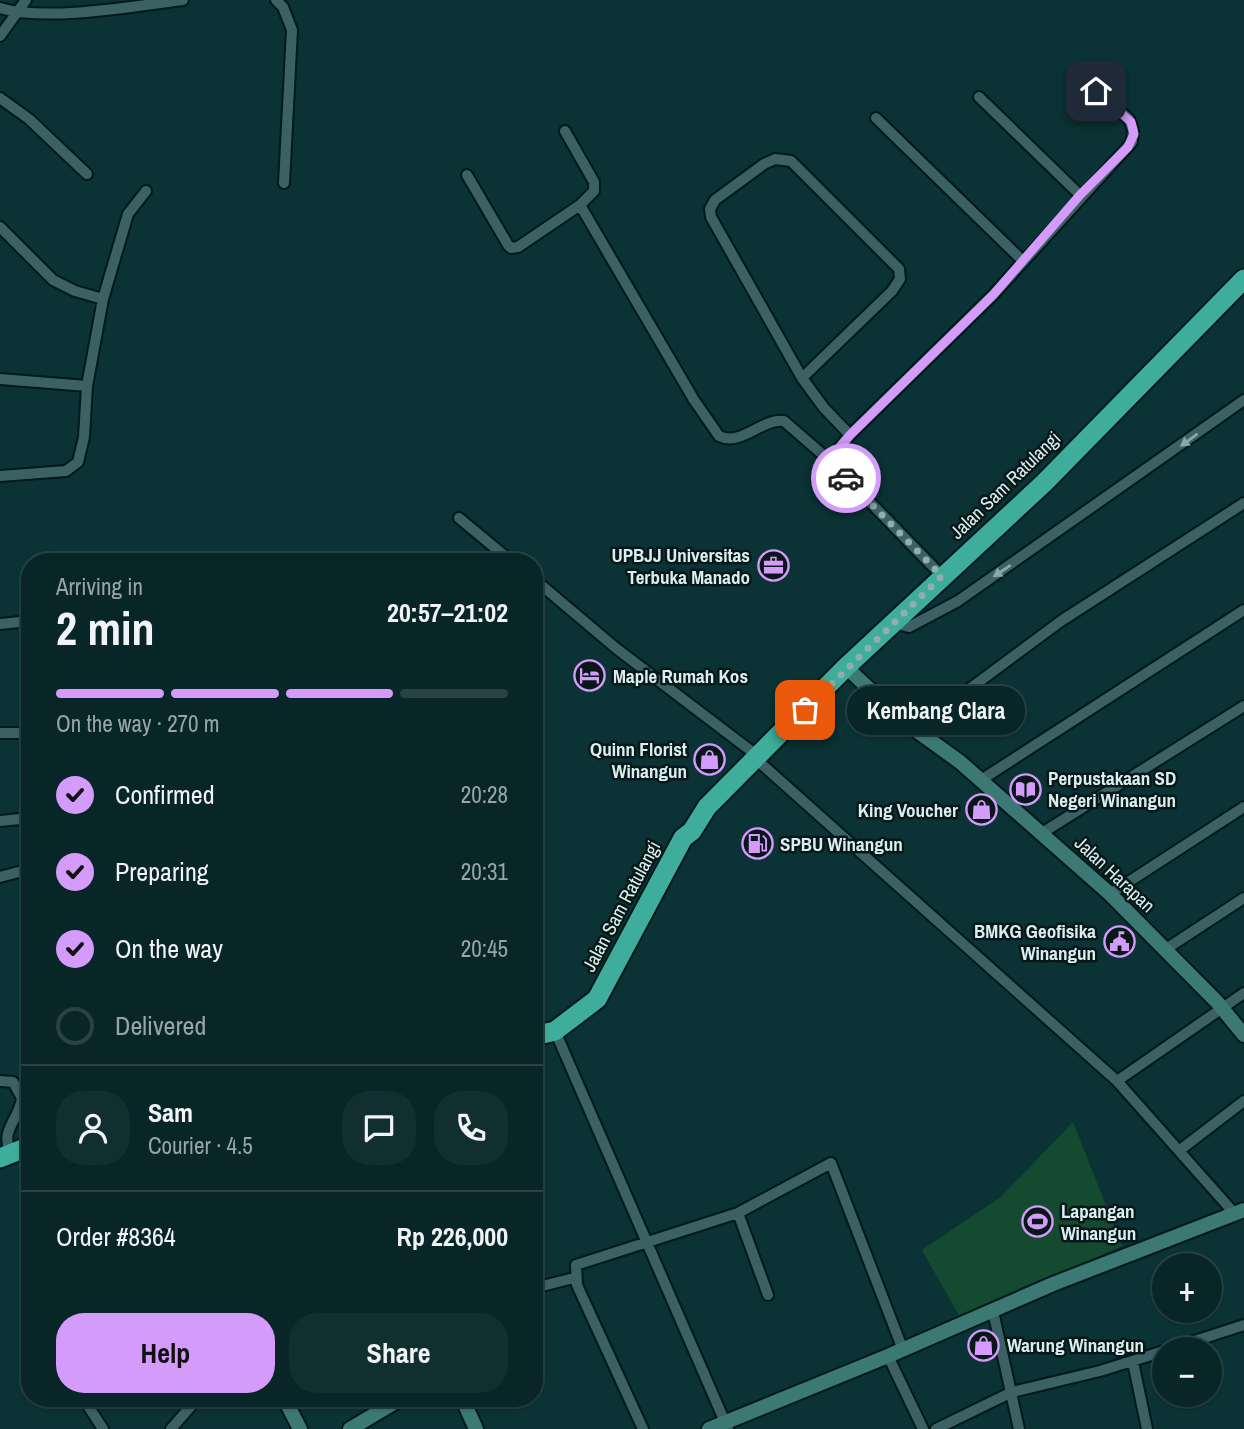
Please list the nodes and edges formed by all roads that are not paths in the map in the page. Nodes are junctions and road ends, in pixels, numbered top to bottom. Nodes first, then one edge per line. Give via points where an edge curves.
1 (26, 0) edge
2 (183, 0) edge
3 (276, 0) edge
4 (0, 8) edge
5 (15, 13) junction
6 (0, 36) edge
7 (1080, 77) dead end
8 (979, 97) dead end
9 (0, 98) edge
10 (876, 118) dead end
11 (565, 131) dead end
12 (87, 174) dead end
13 (467, 175) dead end
14 (284, 183) dead end
15 (146, 191) dead end
16 (1080, 195) junction
17 (579, 205) junction
18 (0, 227) edge
19 (1023, 261) junction
20 (1244, 279) edge
21 (103, 299) junction
22 (802, 378) junction
23 (0, 379) edge
24 (87, 386) junction
25 (1244, 400) edge
26 (850, 435) junction
27 (829, 460) junction
28 (0, 476) edge
29 (1244, 503) edge
30 (459, 518) dead end
31 (501, 553) edge
32 (942, 576) junction
33 (543, 587) edge
34 (1244, 610) edge
35 (21, 622) edge
36 (893, 623) junction
37 (0, 624) edge
38 (846, 667) junction
39 (1244, 706) edge
40 (914, 730) junction
41 (0, 733) edge
42 (21, 733) edge
43 (758, 759) junction
44 (981, 780) junction
45 (1244, 807) edge
46 (21, 819) edge
47 (0, 821) edge
48 (1042, 833) junction
49 (21, 871) edge
50 (0, 877) edge
51 (1110, 894) junction
52 (1244, 898) edge
53 (1167, 949) junction
54 (1244, 993) edge
55 (1222, 1007) junction
56 (555, 1031) junction
57 (543, 1034) edge
58 (1244, 1035) edge
59 (0, 1081) edge
60 (1117, 1081) junction
61 (21, 1092) edge
62 (1244, 1101) edge
63 (21, 1109) edge
64 (1180, 1150) junction
65 (5, 1155) edge
66 (1239, 1212) edge
67 (738, 1213) junction
68 (647, 1242) junction
69 (574, 1278) junction
70 (543, 1286) edge
71 (768, 1295) dead end
72 (993, 1311) junction
73 (1244, 1325) edge
74 (1207, 1337) edge
75 (903, 1350) junction
76 (1152, 1355) edge
77 (888, 1356) junction
78 (1133, 1362) junction
79 (1012, 1392) junction
80 (89, 1407) edge
81 (190, 1407) edge
82 (289, 1407) edge
83 (387, 1407) edge
84 (466, 1407) edge
85 (726, 1426) edge
86 (103, 1429) edge
87 (171, 1429) edge
88 (300, 1429) edge
89 (350, 1429) edge
90 (476, 1429) edge
91 (643, 1429) edge
92 (709, 1429) edge
93 (923, 1429) edge
94 (936, 1429) edge
95 (1019, 1429) edge
96 (1147, 1429) edge

1 - 5 street
2 - 5 street via 108,10
3 - 14 street via 292,30
4 - 5 street
5 - 6 street
7 - 16 street via 1129,119 1134,134 1128,147
8 - 16 street
9 - 12 street
10 - 19 street
11 - 17 street via 594,182 593,194
13 - 17 street via 511,248
15 - 21 street via 128,214
16 - 19 street
17 - 27 street via 719,436 731,439 784,421
18 - 21 street via 53,280
19 - 26 street
20 - 32 highway, Jalan Sam Ratulangi via 1044,483
21 - 24 street
22 - 22 street via 892,291 900,279 899,269 791,161 775,159 715,200 710,209
22 - 26 street
23 - 24 street
24 - 28 street via 78,462 66,471
25 -> 36 street via 958,601 909,627
26 - 27 street
27 - 32 street
29 - 40 street via 1061,621
30 - 31 street
32 - 36 highway, Jalan Sam Ratulangi
33 - 43 street
34 - 44 street
35 - 37 street
36 - 38 highway, Jalan Sam Ratulangi
38 - 40 street, Jalan Harapan
38 - 43 highway, Jalan Sam Ratulangi
39 - 48 street
40 - 44 street, Jalan Harapan
41 - 42 street
43 - 56 highway, Jalan Sam Ratulangi via 707,807 683,838 597,999
43 - 60 street
44 - 48 street, Jalan Harapan
45 - 51 street
46 - 47 street
48 - 51 street, Jalan Harapan
49 - 50 street
51 - 53 street, Jalan Harapan
52 - 53 street
53 - 55 street, Jalan Harapan
54 - 55 street
55 - 58 street, Jalan Harapan
55 - 60 street
56 - 57 highway, Jalan Sam Ratulangi
56 - 68 street
59 - 61 street via 13,1082
60 - 64 street
62 - 64 street
63 - 65 street via 7,1131
64 - 66 street
66 - 72 street
67 - 68 street
67 - 71 street
67 - 75 street via 831,1163
68 - 69 street via 580,1262
68 - 85 street
69 - 70 street
69 - 91 street
72 - 75 street
72 - 79 street
73 - 74 street
75 - 77 street
76 - 78 street
77 - 85 street
77 - 93 street
78 - 79 street
78 - 96 street
79 - 94 street
79 - 95 street
80 - 86 street
81 - 87 street
82 - 88 street
83 - 89 street
84 - 90 street
85 - 92 street

